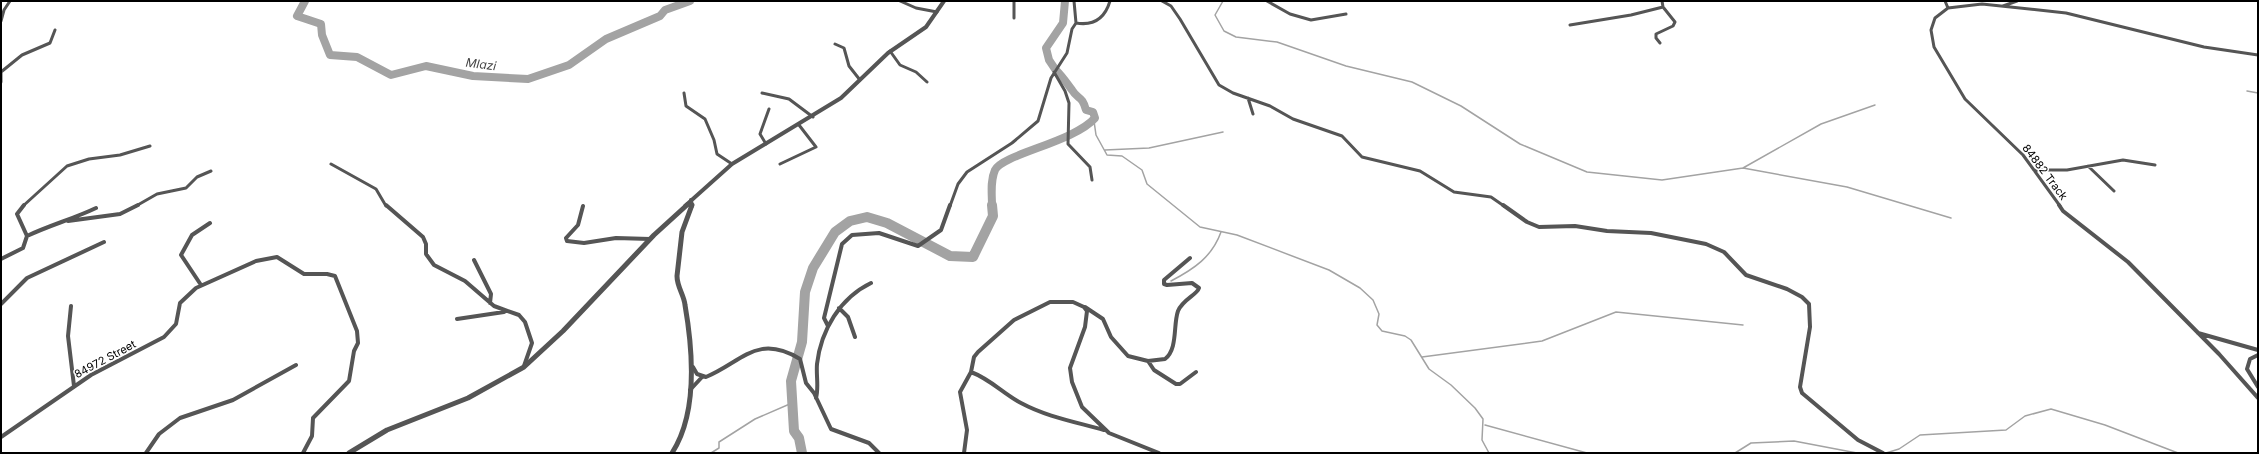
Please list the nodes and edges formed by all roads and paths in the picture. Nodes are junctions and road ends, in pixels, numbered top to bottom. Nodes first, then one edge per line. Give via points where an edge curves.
1 (10, 1) edge
2 (900, 1) edge
3 (944, 1) edge
4 (1014, 1) edge
5 (1074, 1) edge
6 (1110, 1) edge
7 (1162, 1) edge
8 (1267, 1) edge
9 (1662, 1) edge
10 (1945, 1) edge
11 (2017, 1) edge
12 (2003, 6) junction
13 (1663, 7) junction
14 (1948, 8) junction
15 (937, 12) junction
16 (1346, 14) dead end
17 (1014, 18) dead end
18 (1, 21) edge
19 (1076, 23) junction
20 (1570, 25) dead end
21 (55, 30) dead end
22 (1660, 43) dead end
23 (835, 44) dead end
24 (890, 51) junction
25 (2258, 55) edge
26 (1, 71) edge
27 (1054, 72) junction
28 (860, 80) junction
29 (1, 82) edge
30 (927, 82) dead end
31 (684, 93) dead end
32 (762, 93) dead end
33 (1248, 98) junction
34 (769, 109) dead end
35 (1253, 114) dead end
36 (813, 116) junction
37 (798, 125) junction
38 (766, 144) junction
39 (150, 146) dead end
40 (331, 164) dead end
41 (732, 164) junction
42 (780, 164) dead end
43 (2155, 165) dead end
44 (2088, 166) junction
45 (2034, 170) junction
46 (212, 171) dead end
47 (1092, 180) dead end
48 (2114, 191) dead end
49 (691, 200) junction
50 (583, 206) dead end
51 (96, 208) dead end
52 (68, 221) junction
53 (210, 223) dead end
54 (27, 236) junction
55 (650, 239) junction
56 (104, 242) dead end
57 (1190, 258) dead end
58 (1, 259) edge
59 (474, 260) dead end
60 (871, 283) dead end
61 (201, 285) junction
62 (490, 303) junction
63 (1, 304) edge
64 (71, 306) dead end
65 (1084, 307) junction
66 (839, 308) junction
67 (505, 311) junction
68 (457, 319) dead end
69 (828, 326) junction
70 (2197, 332) junction
71 (855, 337) dead end
72 (690, 343) junction
73 (2258, 350) edge
74 (2258, 356) edge
75 (1148, 361) junction
76 (296, 365) dead end
77 (524, 367) junction
78 (971, 372) junction
79 (1196, 372) dead end
80 (703, 376) junction
81 (74, 386) junction
82 (2258, 387) edge
83 (689, 392) junction
84 (816, 398) junction
85 (2258, 398) edge
86 (1107, 430) junction
87 (1, 437) edge
88 (146, 453) edge
89 (303, 453) edge
90 (349, 453) edge
91 (672, 453) edge
92 (879, 453) edge
93 (964, 453) edge
94 (1159, 453) edge
95 (1883, 453) edge

1 - 18 street
2 - 15 street via 916,8
3 - 15 street
4 - 17 street
5 - 19 street
6 - 19 street via 1108,9 1100,19 1090,23
7 - 33 street via 1173,8 1180,18 1219,85
8 - 16 street via 1290,14 1311,20
9 - 13 street
10 - 14 street
11 - 12 street
12 - 14 street via 1970,4
12 - 25 street via 2066,13 2209,48
13 - 20 street
13 - 22 street via 1675,22 1673,26 1656,34
14 - 45 street, 84882 Track via 1935,18 1931,30 1938,54 1965,100 2012,144
15 - 24 street via 920,32
19 - 27 street via 1067,53
21 - 26 street via 50,43 22,55
23 - 28 street via 844,48 848,66
24 - 28 street
24 - 30 street via 900,65 916,72
26 - 29 street
27 - 47 street via 1063,84 1070,102 1067,137 1069,146 1089,164 1093,174
27 - 69 street via 1038,121 1012,144 967,172 958,184 941,230 918,246 879,233 852,235 842,244 824,318
28 - 36 street via 841,98
31 - 41 street via 686,106 705,119 717,154
32 - 36 street via 789,99
33 - 35 street
33 - 95 street via 1270,106 1293,119 1342,136 1362,157 1390,166 1420,171 1454,192 1496,199 1533,225 1659,234 1695,241 1724,252 1746,275 1782,286 1808,301 1810,327 1800,387 1802,393 1858,440
34 - 38 street via 760,134
36 - 37 street
37 - 38 street
37 - 42 street via 816,147
38 - 41 street
39 - 54 street via 120,155 88,159 64,168 30,198 17,214
40 - 62 street via 376,189 388,209 423,237 426,254 434,265 465,281
41 - 49 street
43 - 44 street via 2122,160
44 - 45 street via 2067,170
44 - 48 street
45 - 70 street, 84882 Track via 2063,211 2128,262
46 - 52 street via 198,177 186,188 157,194 120,214
49 - 55 street
49 - 72 street via 692,207 682,232 677,276 685,303
50 - 55 street via 578,225 566,238 567,241 584,243 616,238
51 - 52 street
52 - 54 street via 45,227
53 - 61 street via 192,235 181,255
54 - 58 street via 23,248
55 - 77 street via 545,349
56 - 63 street via 28,278
57 - 75 street via 1163,282 1167,285 1192,283 1198,285 1198,291 1186,298 1178,311 1173,343 1167,359 1158,362
59 - 62 street via 490,294
60 - 66 street via 850,295
61 - 81 street, 84972 Street via 184,298 176,324 164,337
61 - 89 street, 84972 Street via 261,259 277,257 302,273 329,273 335,276 358,337 351,361 351,377 341,391 311,421 313,433
62 - 67 street
64 - 81 street via 68,332 74,365
65 - 75 street via 1093,310 1106,324 1111,337 1128,357
65 - 78 street via 1060,300 1026,312 981,348 974,357
65 - 86 street via 1087,313 1086,323 1073,359 1071,378 1082,407
66 - 69 street
66 - 71 street via 848,318
67 - 68 street
67 - 77 street via 522,318 532,338
69 - 84 street via 818,356 819,387
70 - 73 street, 84882 Track
70 - 85 street
72 - 80 street via 693,370
72 - 83 street
74 - 82 street via 2250,359 2247,368
75 - 79 street via 1154,370 1176,384 1180,384
76 - 88 street via 233,400 180,418 159,434
77 - 90 street via 468,398 387,430
78 - 86 street via 986,378 1037,411 1057,419
78 - 93 street via 960,392 967,430
80 - 83 street
80 - 84 street via 711,375 742,357 767,347 784,349 798,358 803,376
81 - 87 street, 84972 Street
83 - 91 street via 688,419 679,444
84 - 92 street via 831,429 869,443
86 - 94 street

